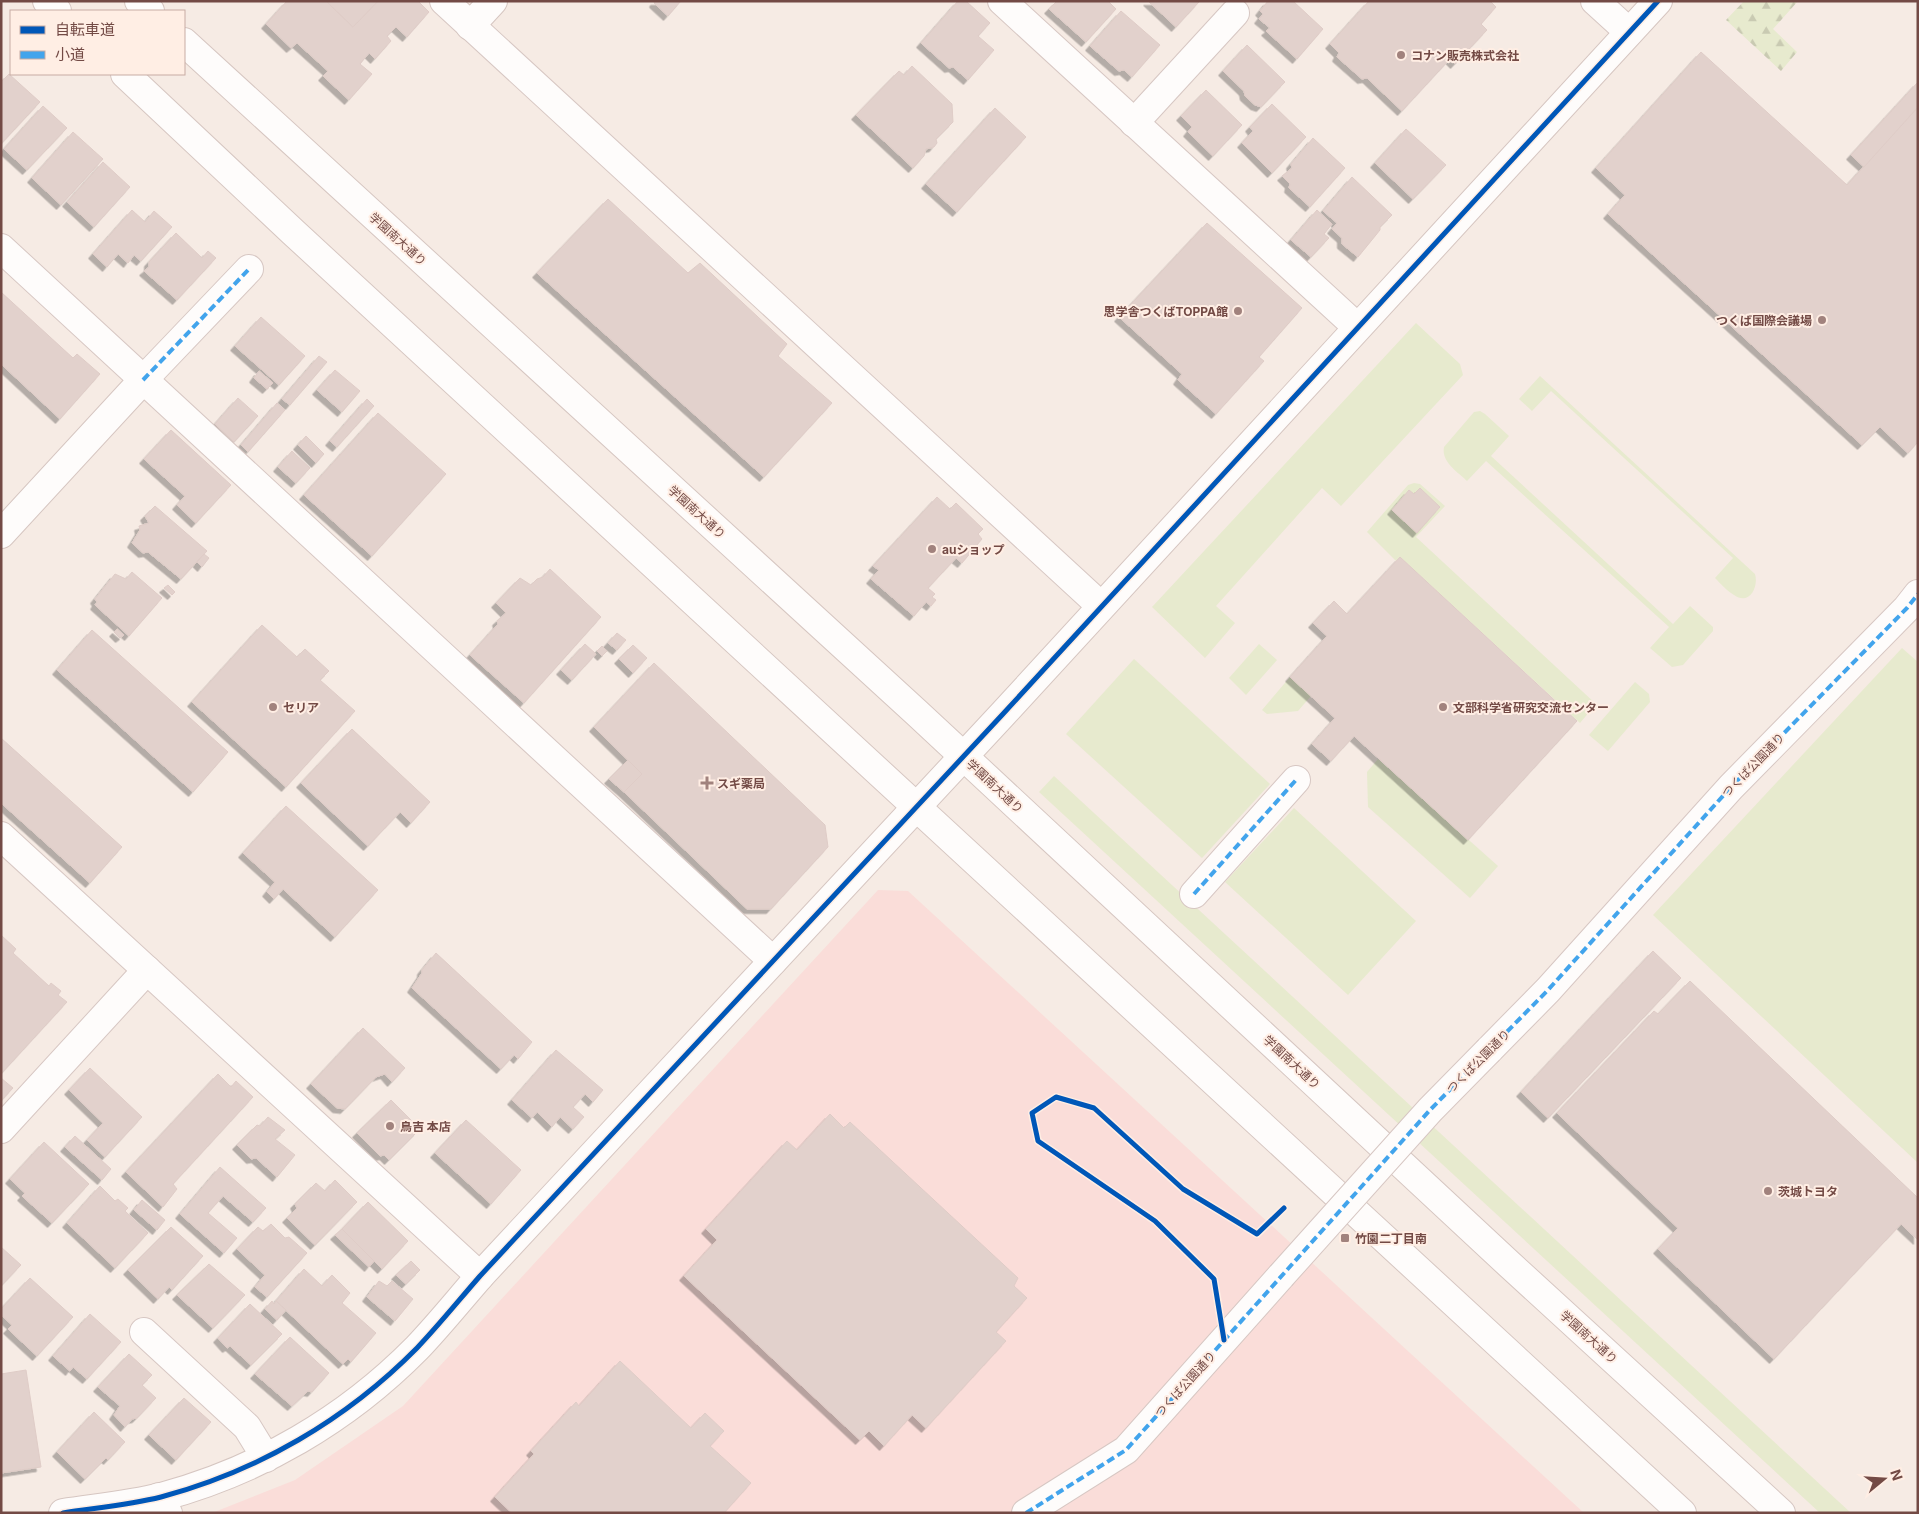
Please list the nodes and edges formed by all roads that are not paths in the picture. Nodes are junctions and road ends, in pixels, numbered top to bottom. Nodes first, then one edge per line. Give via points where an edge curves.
1 (47, 1) edge
2 (139, 1) edge
3 (444, 1) edge
4 (493, 1) edge
5 (1596, 1) edge
6 (1658, 1) edge
7 (1006, 3) edge
8 (56, 10) edge
9 (149, 10) edge
10 (1235, 13) dead end
11 (470, 26) junction
12 (1629, 32) junction
13 (185, 43) edge
14 (126, 75) edge
15 (1134, 123) junction
16 (1, 248) edge
17 (249, 269) dead end
18 (1356, 327) junction
19 (143, 380) junction
20 (1, 534) edge
21 (1918, 594) edge
22 (1101, 606) junction
23 (963, 756) junction
24 (1296, 780) dead end
25 (916, 807) junction
26 (1, 836) edge
27 (1194, 894) dead end
28 (773, 961) junction
29 (147, 970) junction
30 (1, 1129) edge
31 (480, 1276) junction
32 (144, 1332) dead end
33 (266, 1458) junction
34 (164, 1505) edge
35 (63, 1513) edge
36 (1026, 1513) edge
37 (1682, 1513) edge
38 (1781, 1513) edge

1 - 8 street
2 - 9 street
3 - 11 street
4 - 11 street
5 - 12 street
6 - 12 street
7 - 15 street
10 - 15 street
11 - 22 street
12 - 18 street
13 - 23 street, 学園南大通り
14 - 25 street
15 - 18 street
16 - 19 street
17 - 19 street
18 - 22 street
19 - 20 street
19 - 28 street
21 - 36 street, つくば公園通り, bridge via 1731,787 1548,990 1430,1110 1126,1450
22 - 23 street
23 - 25 street
23 - 38 street, 学園南大通り
24 - 27 street
25 - 28 street
25 - 37 street
26 - 29 street
28 - 31 street
29 - 30 street
29 - 31 street
31 - 33 street via 417,1348 372,1388 330,1421
32 - 33 street via 247,1427
33 - 34 street
34 - 35 street

